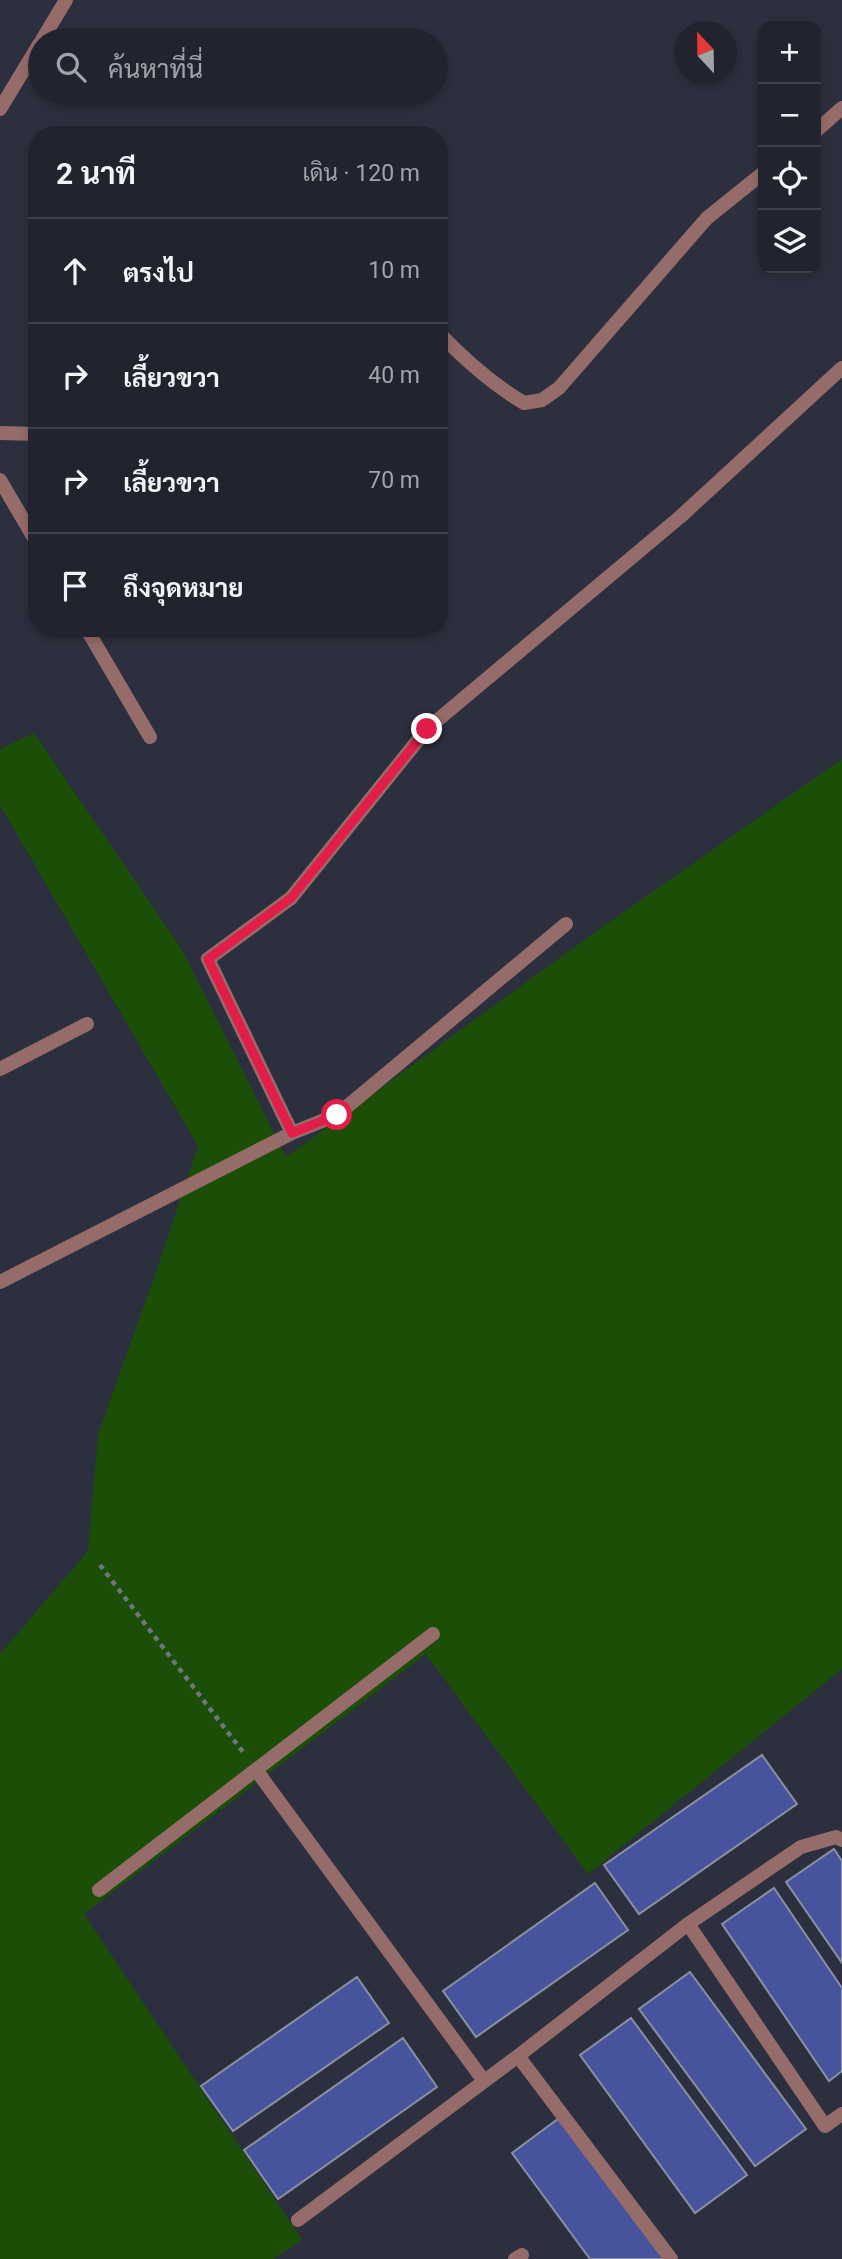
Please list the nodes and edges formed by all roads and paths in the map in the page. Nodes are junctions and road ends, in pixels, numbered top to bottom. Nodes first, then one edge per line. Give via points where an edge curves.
1 (66, 0) edge
2 (49, 28) edge
3 (28, 63) edge
4 (842, 108) edge
5 (0, 109) edge
6 (821, 127) edge
7 (758, 177) edge
8 (448, 342) edge
9 (842, 368) edge
10 (0, 433) edge
11 (28, 434) edge
12 (0, 480) edge
13 (28, 528) edge
14 (91, 637) edge
15 (150, 737) dead end
16 (566, 924) dead end
17 (87, 1024) dead end
18 (0, 1069) edge
19 (292, 1133) junction
20 (0, 1282) edge
21 (100, 1565) dead end
22 (433, 1633) dead end
23 (256, 1770) junction
24 (842, 1840) edge
25 (99, 1890) dead end
26 (688, 1924) junction
27 (518, 2056) junction
28 (484, 2081) junction
29 (842, 2114) edge
30 (299, 2220) dead end
31 (671, 2259) edge

1 - 2 street
3 - 5 street
4 - 6 street
7 - 8 street via 707,218 559,388 542,400 524,404
9 - 19 street via 680,517 427,729 291,898 208,959
10 - 11 street
12 - 13 street
14 - 15 street
16 - 19 street via 337,1115
17 - 18 street
19 - 20 street
21 - 23 path
22 - 23 street
23 - 25 street
23 - 28 street
24 - 26 street via 800,1847
26 - 27 street
26 - 29 street via 825,2126
27 - 28 street
27 - 31 street
28 - 30 street

